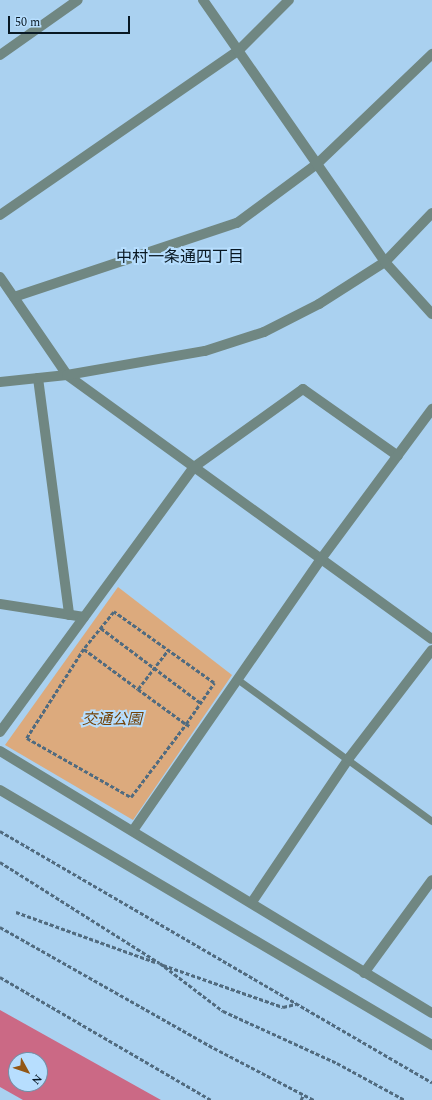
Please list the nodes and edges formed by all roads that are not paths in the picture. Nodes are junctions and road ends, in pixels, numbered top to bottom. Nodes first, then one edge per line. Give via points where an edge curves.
1 (78, 0) edge
2 (203, 0) edge
3 (289, 0) edge
4 (238, 51) junction
5 (432, 54) edge
6 (0, 55) edge
7 (318, 163) junction
8 (432, 213) edge
9 (0, 215) edge
10 (385, 262) junction
11 (0, 277) edge
12 (14, 297) junction
13 (432, 314) edge
14 (67, 375) junction
15 (38, 378) junction
16 (0, 382) edge
17 (432, 409) edge
18 (398, 456) junction
19 (194, 467) junction
20 (322, 559) junction
21 (0, 604) edge
22 (69, 615) junction
23 (84, 617) junction
24 (432, 639) edge
25 (432, 650) edge
26 (237, 679) junction
27 (0, 732) edge
28 (0, 751) edge
29 (349, 758) junction
30 (0, 790) edge
31 (432, 821) edge
32 (134, 830) junction
33 (432, 880) edge
34 (252, 902) junction
35 (364, 973) junction
36 (432, 1013) edge
37 (432, 1045) edge

1 - 6 street
2 - 4 street
3 - 4 street
4 - 7 street
4 - 9 street
5 - 7 street
7 - 10 street
7 - 12 street via 237,223
8 - 10 street
10 - 13 street
10 - 14 street via 319,304 264,332 205,351
11 - 12 street
12 - 14 street
14 - 15 street
14 - 19 street
15 - 16 street
15 - 22 street
17 - 18 street
18 - 19 street via 303,389
18 - 20 street
19 - 20 street
19 - 23 street
20 - 24 street
20 - 26 street
21 - 22 street
22 - 23 street
23 - 27 street
25 - 29 street
26 - 29 lane
26 - 32 street
28 - 32 street
29 - 31 lane
29 - 34 street
30 - 37 street
32 - 34 street
33 - 35 street
34 - 35 street
35 - 36 street

